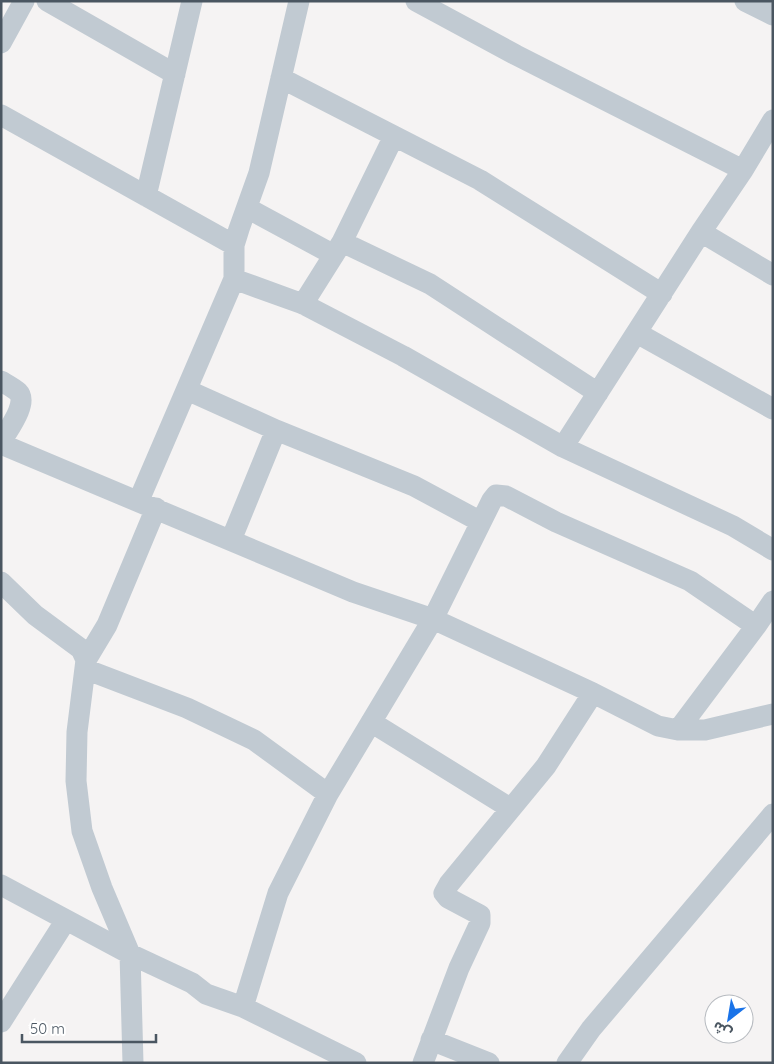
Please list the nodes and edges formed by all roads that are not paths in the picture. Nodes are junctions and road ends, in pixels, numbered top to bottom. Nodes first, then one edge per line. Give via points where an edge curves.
1 (24, 1) edge
2 (47, 1) edge
3 (192, 1) edge
4 (299, 1) edge
5 (416, 1) edge
6 (745, 1) edge
7 (773, 15) edge
8 (1, 43) edge
9 (175, 74) junction
10 (281, 78) junction
11 (1, 115) edge
12 (770, 133) edge
13 (394, 136) junction
14 (743, 170) junction
15 (146, 196) junction
16 (247, 208) junction
17 (701, 232) junction
18 (234, 246) junction
19 (338, 249) junction
20 (773, 275) edge
21 (234, 279) junction
22 (662, 294) junction
23 (303, 304) junction
24 (637, 333) junction
25 (1, 381) edge
26 (187, 390) junction
27 (598, 393) junction
28 (773, 409) edge
29 (276, 430) junction
30 (1, 443) edge
31 (563, 447) junction
32 (148, 504) junction
33 (481, 522) junction
34 (231, 540) junction
35 (773, 550) edge
36 (1, 582) edge
37 (773, 601) edge
38 (433, 619) junction
39 (756, 626) junction
40 (86, 664) junction
41 (593, 693) junction
42 (773, 714) edge
43 (371, 722) junction
44 (678, 730) junction
45 (328, 794) junction
46 (510, 808) junction
47 (773, 814) edge
48 (1, 885) edge
49 (66, 920) junction
50 (130, 954) junction
51 (243, 1008) junction
52 (1, 1022) edge
53 (431, 1040) junction
54 (133, 1063) edge
55 (356, 1063) edge
56 (423, 1063) edge
57 (489, 1063) edge
58 (567, 1063) edge

1 - 8 street
2 - 9 street
3 - 9 street
4 - 10 street
5 - 14 street
6 - 7 street
9 - 15 street
10 - 13 street
10 - 16 street via 259,173
11 - 15 street
12 - 14 street
13 - 19 street
13 - 22 street via 480,180
14 - 17 street
15 - 18 street
16 - 18 street
16 - 19 street
17 - 20 street
17 - 22 street
18 - 21 street
19 - 23 street
19 - 27 street via 430,284
21 - 23 street
21 - 26 street
22 - 24 street
23 - 31 street via 403,356
24 - 27 street
24 - 28 street
25 - 30 street via 18,392 21,399 20,410
26 - 29 street
26 - 32 street
27 - 31 street
29 - 33 street via 414,486
29 - 34 street
30 - 32 street
31 - 35 street via 732,526
32 - 34 street
32 - 40 street via 107,625
33 - 38 street
33 - 39 street via 496,495 506,496 556,522 690,581
34 - 38 street via 353,592
36 - 40 street via 34,615 80,649
37 - 39 street
38 - 41 street
38 - 43 street
39 - 44 street
40 - 45 street via 254,740
40 - 50 street via 77,732 76,781 82,831
41 - 44 street via 658,726
41 - 46 street via 546,766
42 - 44 street via 705,730
43 - 45 street
43 - 46 street
45 - 51 street via 278,893
46 - 53 street via 444,893 480,915 481,919
47 - 58 street via 591,1029
48 - 49 street
49 - 50 street
49 - 52 street
50 - 51 street via 192,983 206,994
50 - 54 street
51 - 55 street
53 - 56 street
53 - 57 street

